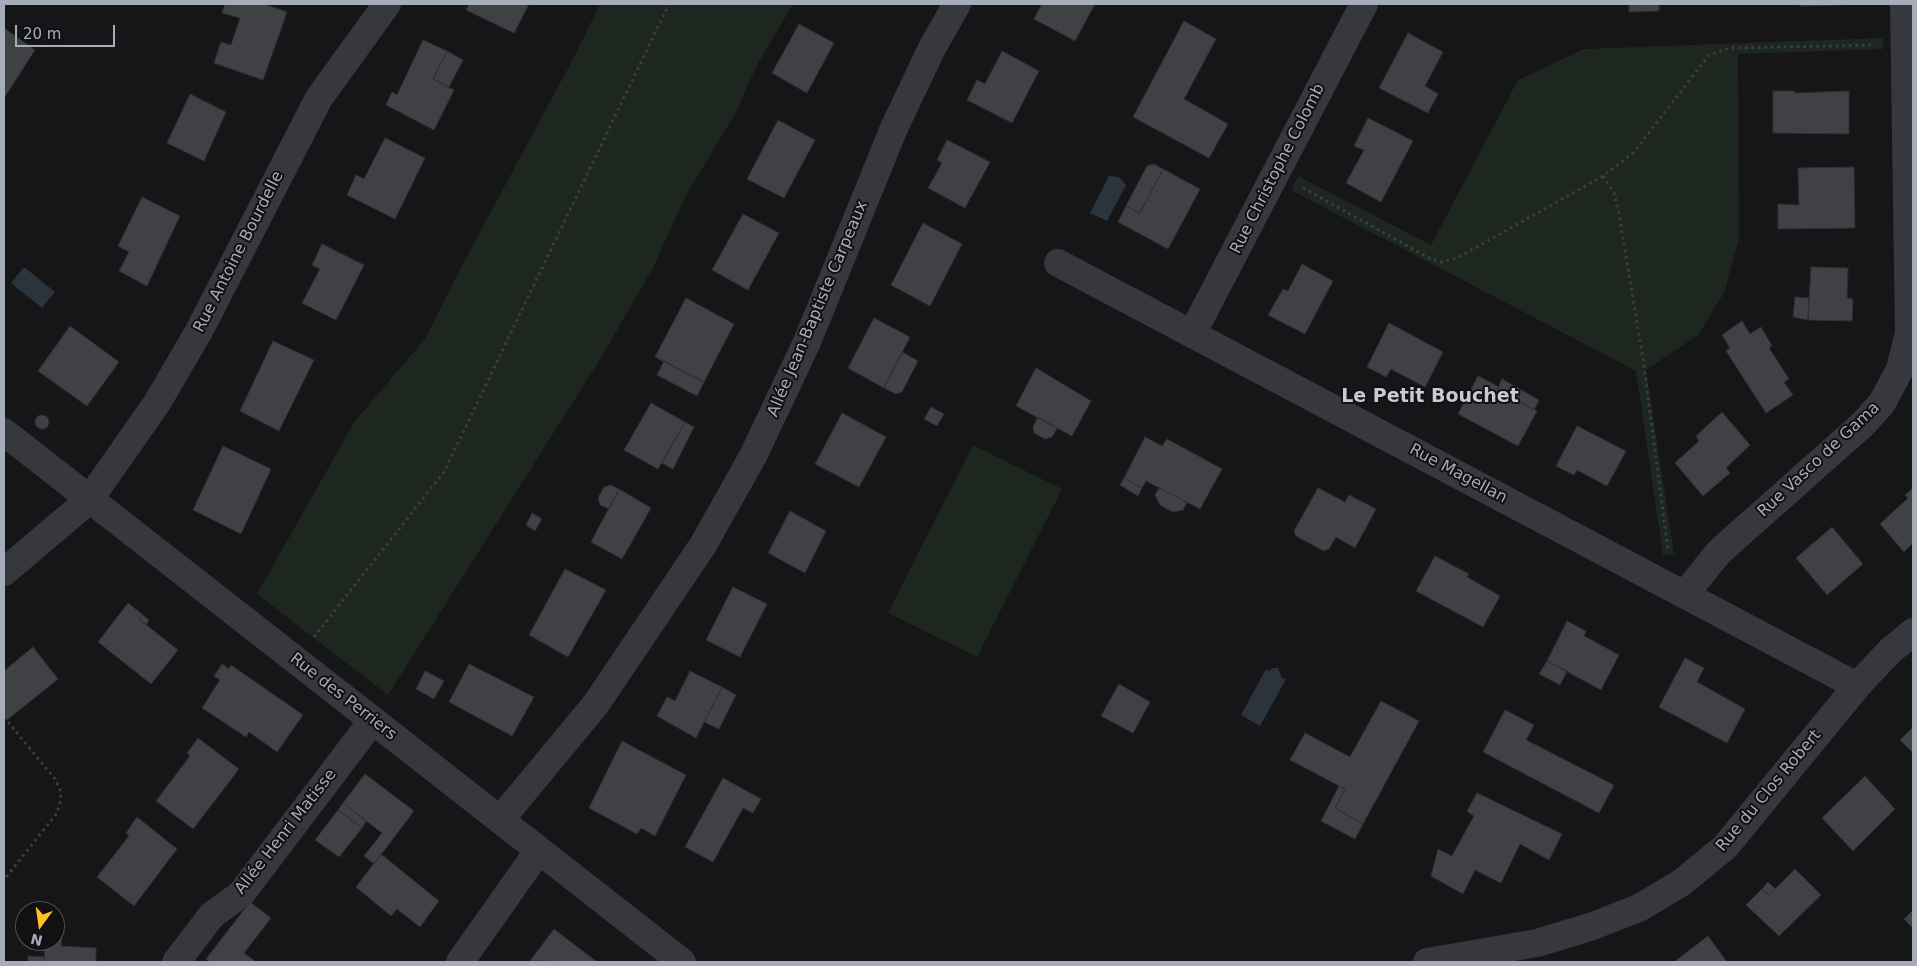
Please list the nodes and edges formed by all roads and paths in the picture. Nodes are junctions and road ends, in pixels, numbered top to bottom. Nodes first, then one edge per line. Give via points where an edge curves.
1 (387, 4) edge
2 (669, 4) edge
3 (957, 4) edge
4 (1364, 4) edge
5 (1904, 4) edge
6 (1905, 44) junction
7 (1276, 173) junction
8 (1603, 176) junction
9 (1058, 263) dead end
10 (1192, 334) junction
11 (4, 432) edge
12 (89, 500) junction
13 (4, 572) edge
14 (1679, 591) junction
15 (1913, 632) edge
16 (296, 660) junction
17 (1857, 686) junction
18 (4, 717) edge
19 (373, 720) junction
20 (500, 820) junction
21 (539, 850) junction
22 (4, 880) edge
23 (176, 962) edge
24 (460, 962) edge
25 (682, 962) edge
26 (1428, 962) edge

1 - 12 street, Rue Antoine Bourdelle via 319,98 199,331 157,403
2 - 16 path via 444,472
3 - 20 street, Allée Jean-Baptiste Carpeaux via 894,128 807,342 740,481 703,545 596,704
4 - 7 street, Rue Christophe Colomb
5 - 6 street, Rue Vasco de Gama
6 - 8 path via 1730,48 1718,51 1709,55 1634,152
6 - 14 street, Rue Vasco de Gama via 1909,333 1900,369 1882,403 1863,424
7 - 8 path via 1431,259 1442,262 1459,257
7 - 10 street, Rue Christophe Colomb
8 - 14 path via 1614,193 1620,215
9 - 10 street, Rue Magellan
10 - 14 street, Rue Magellan
11 - 12 street, Rue des Perriers
12 - 13 street, Rue Antoine Bourdelle
12 - 16 street, Rue des Perriers
14 - 17 street, Rue Magellan
15 - 17 street, Rue du Clos Robert
16 - 19 street, Rue des Perriers
17 - 26 street, Rue du Clos Robert via 1725,847 1681,883 1639,908 1590,928 1536,943
18 - 22 path via 55,779 61,799 57,813
19 - 20 street, Rue des Perriers
19 - 23 street, Allée Henri Matisse via 241,894 212,915
20 - 21 street, Rue des Perriers
21 - 24 street
21 - 25 street, Rue des Perriers

